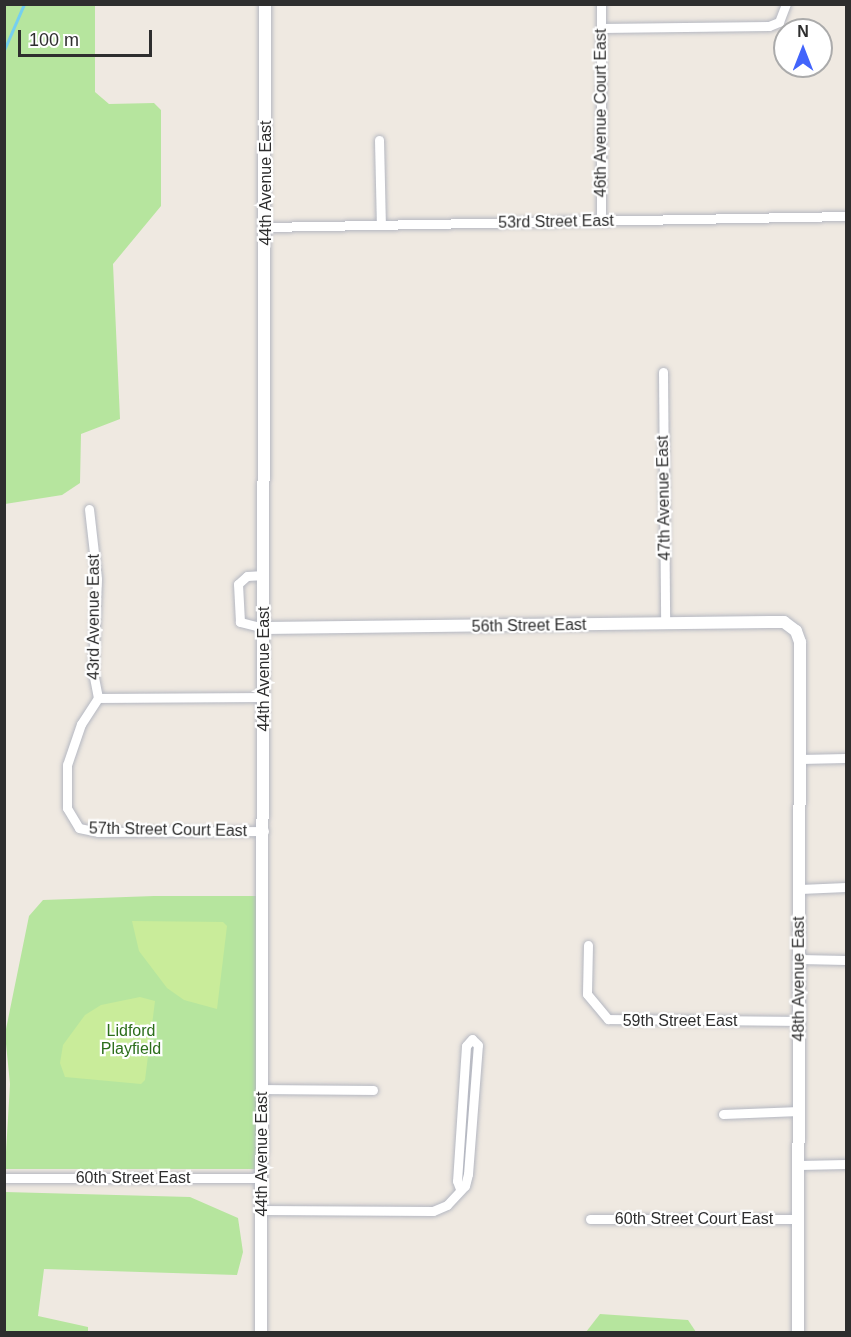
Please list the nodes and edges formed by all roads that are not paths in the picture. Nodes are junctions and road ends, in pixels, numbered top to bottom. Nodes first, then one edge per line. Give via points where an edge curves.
1 (265, 4) edge
2 (601, 4) edge
3 (786, 4) edge
4 (602, 28) junction
5 (379, 140) dead end
6 (846, 216) edge
7 (601, 221) junction
8 (381, 225) junction
9 (266, 227) junction
10 (663, 372) dead end
11 (89, 509) dead end
12 (264, 575) junction
13 (665, 624) junction
14 (264, 628) junction
15 (793, 628) joint
16 (264, 697) junction
17 (98, 698) junction
18 (846, 758) edge
19 (800, 759) junction
20 (74, 824) joint
21 (264, 831) junction
22 (846, 887) edge
23 (800, 889) junction
24 (588, 945) dead end
25 (799, 959) junction
26 (846, 960) edge
27 (799, 1021) junction
28 (262, 1089) junction
29 (373, 1090) dead end
30 (799, 1111) junction
31 (723, 1114) dead end
32 (846, 1164) edge
33 (799, 1165) junction
34 (4, 1178) edge
35 (262, 1178) junction
36 (460, 1189) junction
37 (262, 1210) junction
38 (590, 1219) dead end
39 (798, 1219) junction
40 (261, 1332) edge
41 (798, 1332) edge

1 - 9 street, 44th Avenue East
2 - 4 street, 46th Avenue Court East
3 - 4 street via 779,22 769,26
4 - 7 street, 46th Avenue Court East
5 - 8 street
6 - 7 street, 53rd Street East
7 - 8 street, 53rd Street East
8 - 9 street, 53rd Street East
9 - 12 street, 44th Avenue East
10 - 13 street, 47th Avenue East
11 - 17 street, 43rd Avenue East via 97,579 93,672
12 - 14 street, 44th Avenue East
12 - 14 street via 247,576 238,584 238,618
13 - 14 street, 56th Street East
13 - 15 street, 56th Street East via 773,621
14 - 16 street, 44th Avenue East
15 - 19 street, 48th Avenue East via 800,642
16 - 17 street
16 - 21 street, 44th Avenue East
17 - 20 street, 43rd Avenue East via 81,724 67,765 66,799
18 - 19 street
19 - 23 street, 48th Avenue East
20 - 21 street, 57th Street Court East via 98,832
21 - 28 street, 44th Avenue East
22 - 23 street
23 - 25 street, 48th Avenue East
24 - 27 street, 59th Street East via 587,994 608,1019
25 - 26 street
25 - 27 street, 48th Avenue East
27 - 30 street, 48th Avenue East
28 - 29 street
28 - 35 street, 44th Avenue East
30 - 31 street
30 - 33 street, 48th Avenue East
32 - 33 street
33 - 39 street, 48th Avenue East
34 - 35 street, 60th Street East
35 - 37 street, 44th Avenue East
36 - 36 street via 465,1186 469,1164 478,1046 472,1039 466,1046 457,1181
36 - 37 street via 447,1205 433,1211
37 - 40 street, 44th Avenue East
38 - 39 street, 60th Street Court East
39 - 41 street, 48th Avenue East

